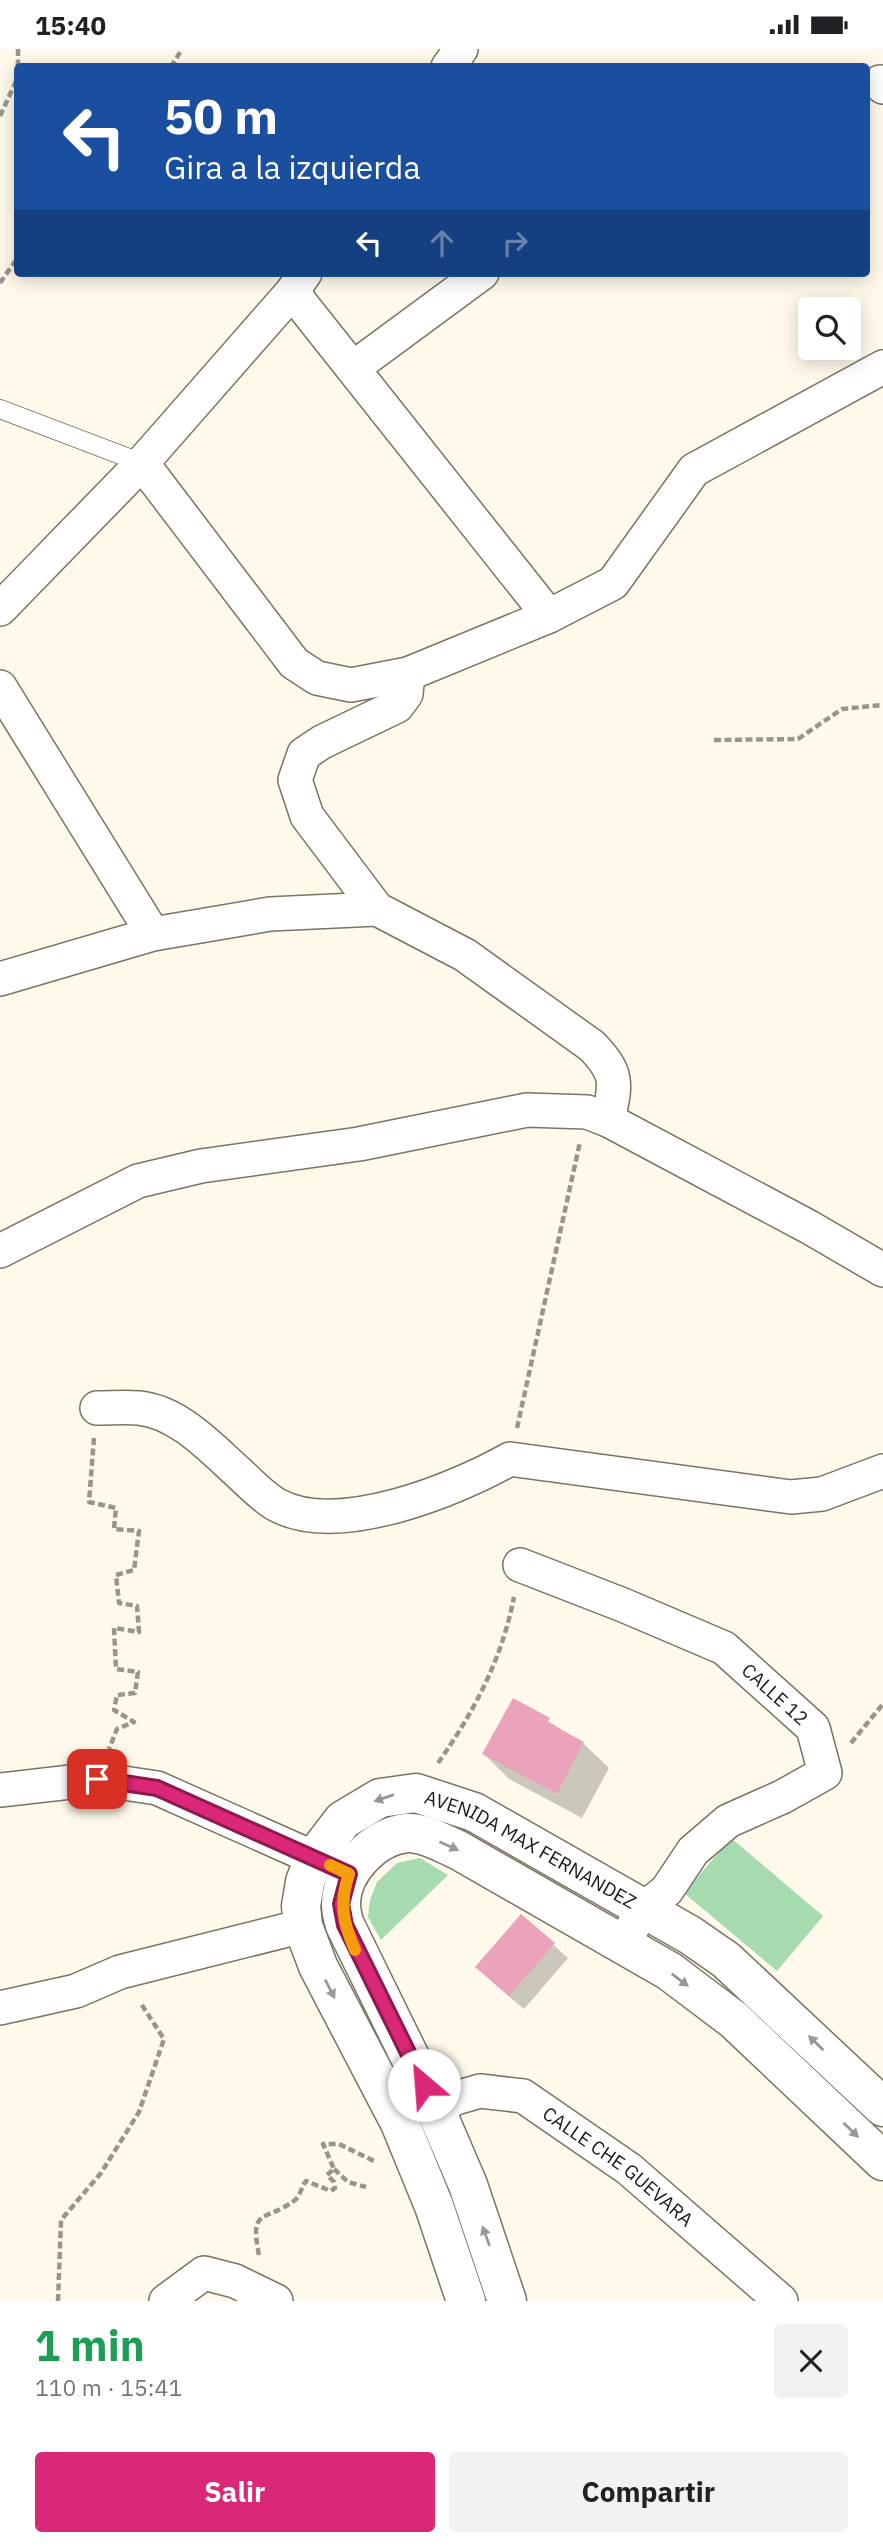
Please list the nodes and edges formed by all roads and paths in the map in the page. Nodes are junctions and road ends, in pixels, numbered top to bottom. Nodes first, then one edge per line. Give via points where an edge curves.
1 (14, 86) edge
2 (0, 116) edge
3 (14, 263) edge
4 (476, 277) edge
5 (0, 283) edge
6 (299, 283) edge
7 (883, 367) edge
8 (352, 368) junction
9 (0, 409) edge
10 (142, 463) junction
11 (0, 609) edge
12 (549, 616) junction
13 (408, 674) junction
14 (0, 687) edge
15 (883, 705) edge
16 (715, 740) dead end
17 (377, 909) junction
18 (153, 934) junction
19 (0, 979) edge
20 (598, 1116) junction
21 (0, 1251) edge
22 (883, 1270) edge
23 (97, 1408) joint
24 (510, 1459) junction
25 (883, 1471) edge
26 (520, 1565) joint
27 (883, 1704) edge
28 (825, 1773) junction
29 (97, 1779) junction
30 (0, 1790) edge
31 (416, 1793) junction
32 (314, 1858) junction
33 (349, 1874) junction
34 (643, 1910) junction
35 (303, 1926) junction
36 (623, 1943) junction
37 (120, 1972) junction
38 (0, 2008) edge
39 (883, 2107) edge
40 (435, 2108) junction
41 (400, 2123) junction
42 (883, 2161) edge
43 (382, 2166) dead end
44 (334, 2169) junction
45 (366, 2187) dead end
46 (274, 2299) edge
47 (58, 2301) edge
48 (166, 2301) edge
49 (467, 2301) edge
50 (507, 2301) edge
51 (781, 2301) edge

1 - 2 path
3 - 5 path
4 - 8 street
6 - 8 street
6 - 10 street
7 - 12 street via 694,470 613,583
8 - 12 street
9 - 10 lane
10 - 11 street
10 - 13 street via 294,663 317,678 351,685
12 - 13 street
13 - 17 street via 405,695 397,706 304,754 295,780 307,816
14 - 18 street
15 - 16 path via 842,709 798,739
17 - 18 street via 270,914
17 - 20 street via 465,955 592,1046 616,1082
18 - 19 street
20 - 21 street via 527,1110 359,1144 201,1166 138,1181
20 - 22 street
20 - 24 path
23 - 24 street via 141,1408 171,1418 278,1505 316,1516 408,1504 475,1479
23 - 29 path via 89,1502 116,1508 114,1529 139,1531 134,1570 116,1575 119,1603 137,1606 139,1632 114,1628 116,1669 138,1672 135,1692 117,1695 114,1710 134,1722 117,1729
24 - 25 street via 791,1497 822,1494
26 - 28 street, CALLE 12 via 724,1648 813,1728
26 - 31 path via 492,1671 469,1720
27 - 28 path
28 - 34 street via 728,1821 693,1851 667,1890
29 - 30 street
29 - 32 street via 157,1788
31 -> 32 main road, AVENIDA MAX FERNANDEZ via 380,1798 360,1809 343,1820
31 - 34 main road, AVENIDA MAX FERNANDEZ via 474,1812
32 - 33 main road
32 - 35 main road, AVENIDA MAX FERNANDEZ via 301,1906
33 -> 36 main road, AVENIDA MAX FERNANDEZ via 378,1844 407,1833 426,1836
33 - 40 main road via 341,1904 345,1925
34 - 36 street
39 -> 34 main road, AVENIDA MAX FERNANDEZ via 726,1960
35 - 37 street
35 -> 41 main road, AVENIDA MAX FERNANDEZ via 318,1966
36 -> 42 main road, AVENIDA MAX FERNANDEZ via 734,2020
37 - 38 street via 76,1991
37 - 47 path via 164,2039 139,2112 101,2173 61,2220
40 - 41 main road
50 -> 40 main road via 468,2185
40 - 51 street, CALLE CHE GUEVARA via 480,2091 523,2096 629,2169
41 - 49 main road, AVENIDA MAX FERNANDEZ
43 - 44 path via 353,2149 328,2142 324,2149
44 - 45 path via 348,2182
44 - 46 path via 327,2175 336,2186 331,2191 306,2181 298,2197 258,2222 254,2234 263,2277
46 - 48 street via 204,2273

